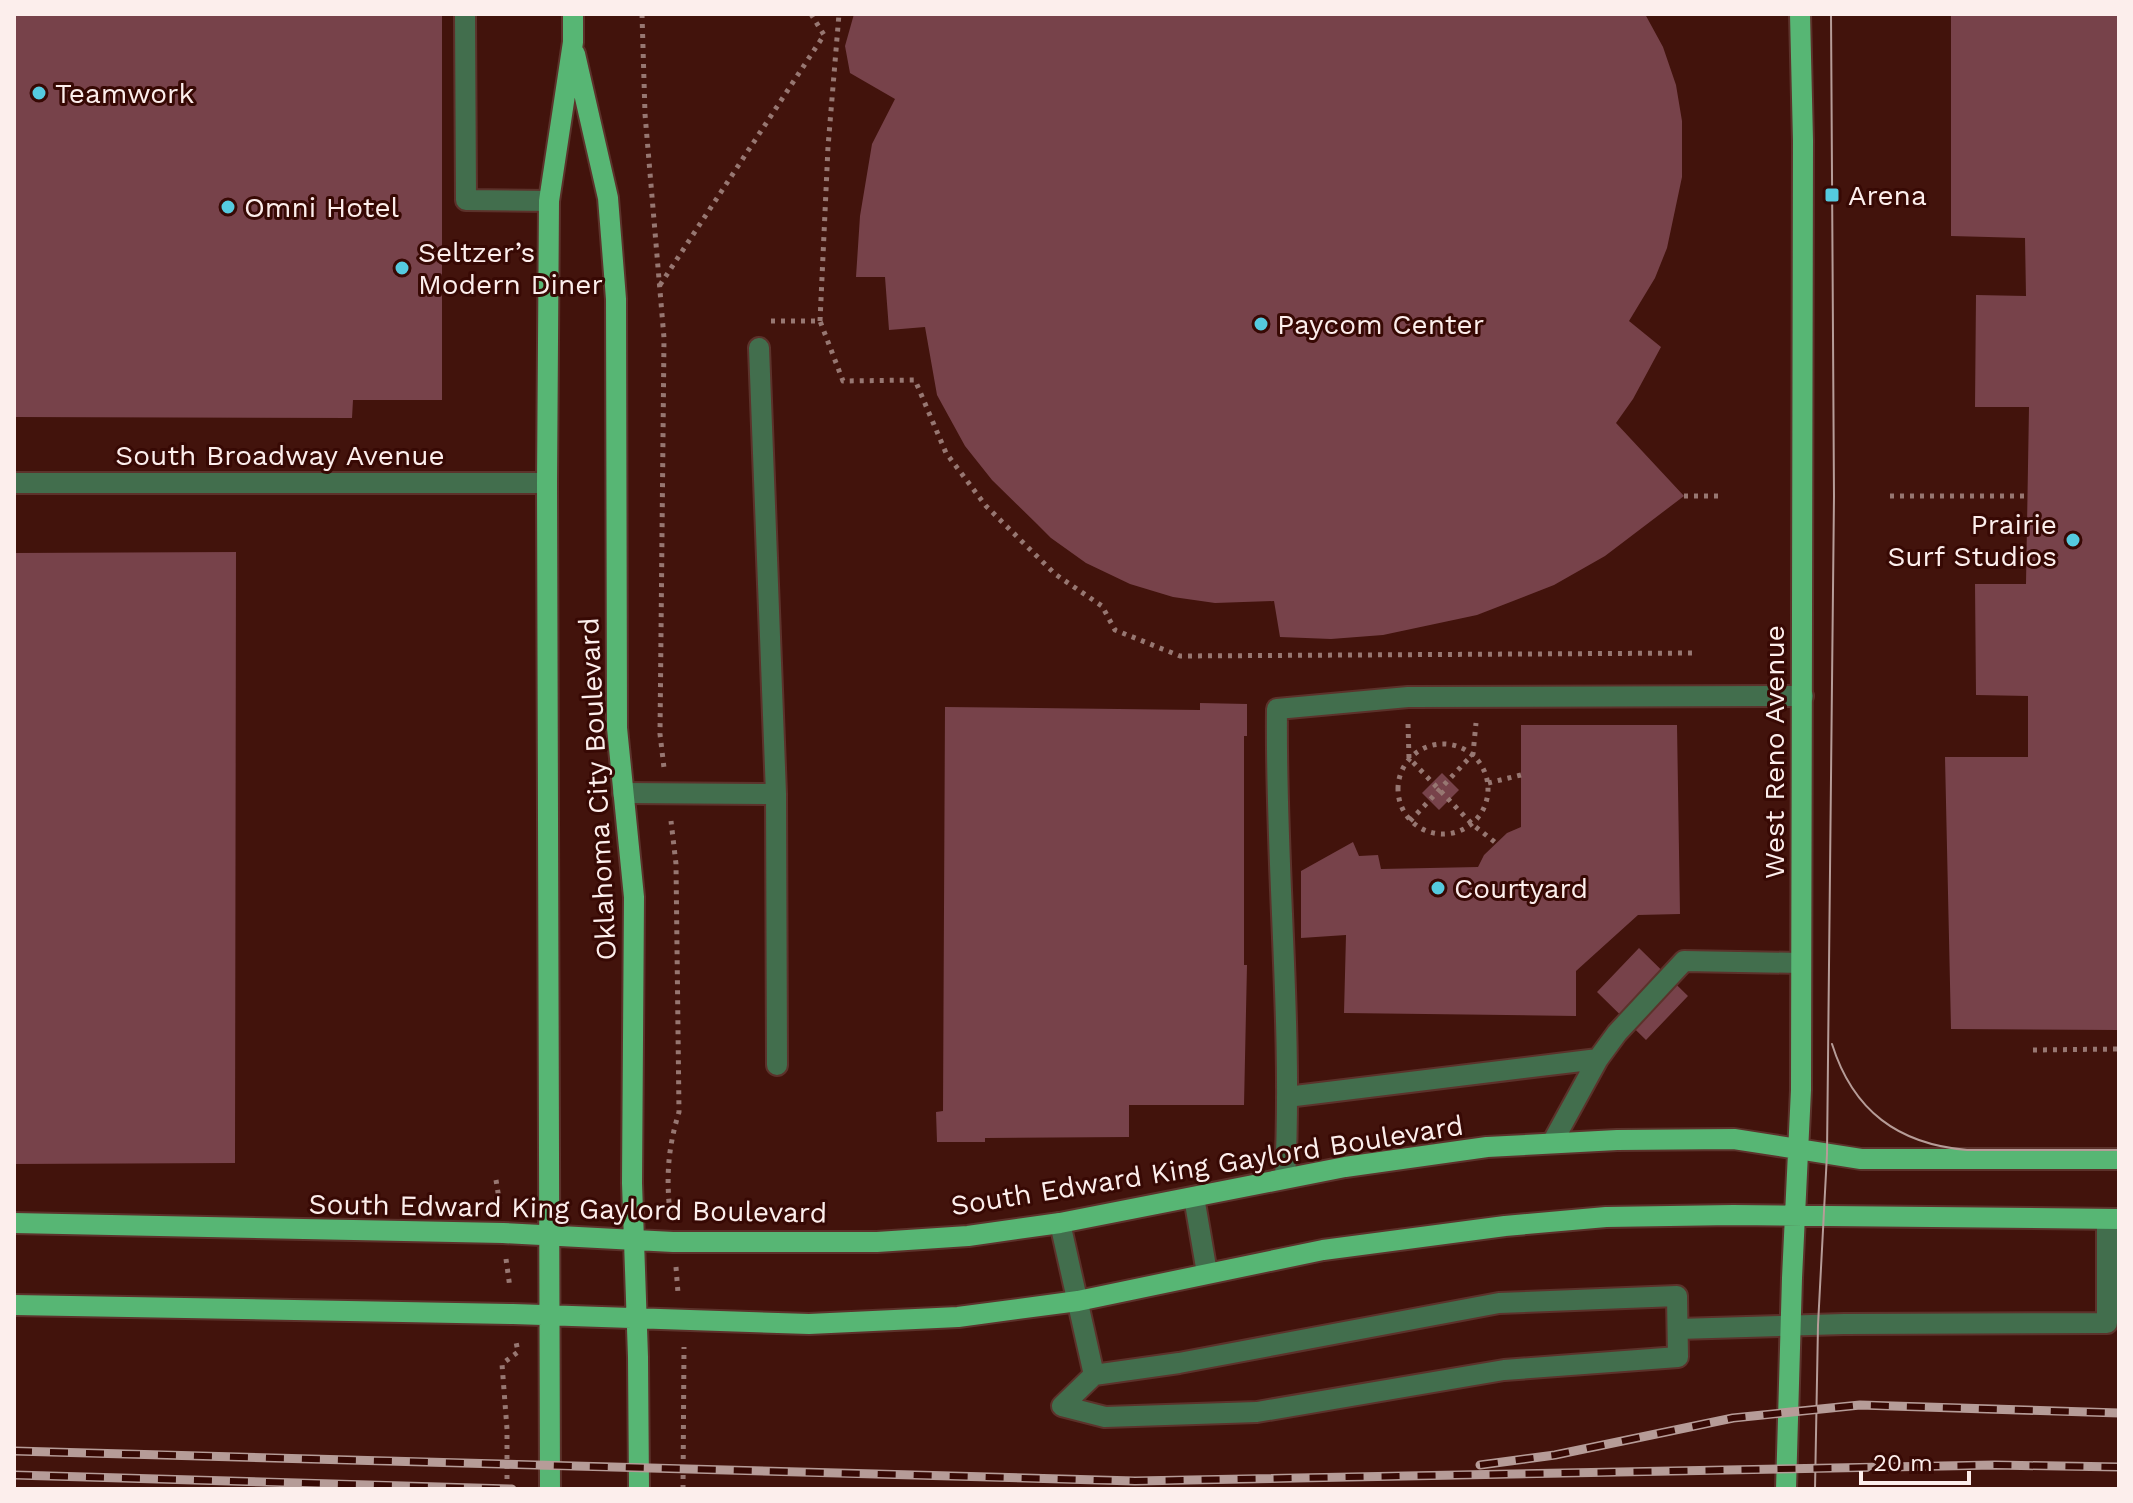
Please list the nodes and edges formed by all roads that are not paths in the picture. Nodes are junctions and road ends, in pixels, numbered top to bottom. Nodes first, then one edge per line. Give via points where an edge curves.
1 (465, 14) edge
2 (573, 14) edge
3 (1800, 14) edge
4 (573, 42) junction
5 (549, 201) junction
6 (759, 348) dead end
7 (14, 483) edge
8 (547, 483) junction
9 (1803, 696) junction
10 (623, 793) junction
11 (776, 794) junction
12 (1801, 963) junction
13 (1598, 1059) junction
14 (777, 1065) dead end
15 (1287, 1097) junction
16 (1552, 1143) junction
17 (1800, 1150) junction
18 (2119, 1159) edge
19 (1285, 1178) junction
20 (1194, 1197) junction
21 (1796, 1217) junction
22 (2113, 1219) edge
23 (14, 1223) edge
24 (1060, 1223) junction
25 (548, 1236) junction
26 (635, 1239) junction
27 (1207, 1273) junction
28 (1078, 1301) junction
29 (14, 1305) edge
30 (548, 1316) junction
31 (637, 1318) junction
32 (1790, 1326) junction
33 (1678, 1329) junction
34 (1094, 1375) junction
35 (550, 1489) edge
36 (639, 1489) edge
37 (1786, 1489) edge

1 - 5 street via 466,200
2 - 4 main road, Oklahoma City Boulevard
3 - 9 main road, West Reno Avenue
4 - 5 main road, Oklahoma City Boulevard
4 - 10 main road, Oklahoma City Boulevard via 608,198 616,299 617,728
5 - 8 main road, Oklahoma City Boulevard
6 - 11 street
7 - 8 street, South Broadway Avenue
8 - 25 main road, Oklahoma City Boulevard
9 - 12 main road, West Reno Avenue
9 - 15 street via 1408,697 1277,709
10 - 11 street
10 - 26 main road, Oklahoma City Boulevard via 634,897
11 - 14 street
12 - 13 street via 1684,961
12 - 17 main road, West Reno Avenue
13 - 15 street
13 - 16 street
15 - 19 street
16 - 17 main road, South Edward King Gaylord Boulevard via 1734,1139
16 - 19 main road, South Edward King Gaylord Boulevard via 1461,1150
17 - 18 main road, South Edward King Gaylord Boulevard via 1861,1159
17 - 21 main road, West Reno Avenue
19 - 20 main road, South Edward King Gaylord Boulevard
20 - 24 main road, South Edward King Gaylord Boulevard
20 - 27 street
21 - 22 main road
21 - 27 main road via 1606,1217 1505,1226 1323,1250
21 - 32 main road, West Reno Avenue
22 - 32 street via 2107,1323
23 - 25 main road, South Edward King Gaylord Boulevard
24 - 26 main road, South Edward King Gaylord Boulevard via 877,1242
24 - 28 street
25 - 26 main road, South Edward King Gaylord Boulevard
25 - 30 main road, Oklahoma City Boulevard
26 - 31 main road, Oklahoma City Boulevard
27 - 28 main road
28 - 31 main road via 958,1317 809,1324
28 - 34 street
29 - 30 main road
30 - 31 main road
30 - 35 main road, Oklahoma City Boulevard
31 - 36 main road, Oklahoma City Boulevard
32 - 33 street
32 - 37 main road, West Reno Avenue
33 - 34 street via 1677,1296 1499,1303
33 - 34 street via 1678,1357 1504,1370 1257,1412 1105,1417 1062,1406

